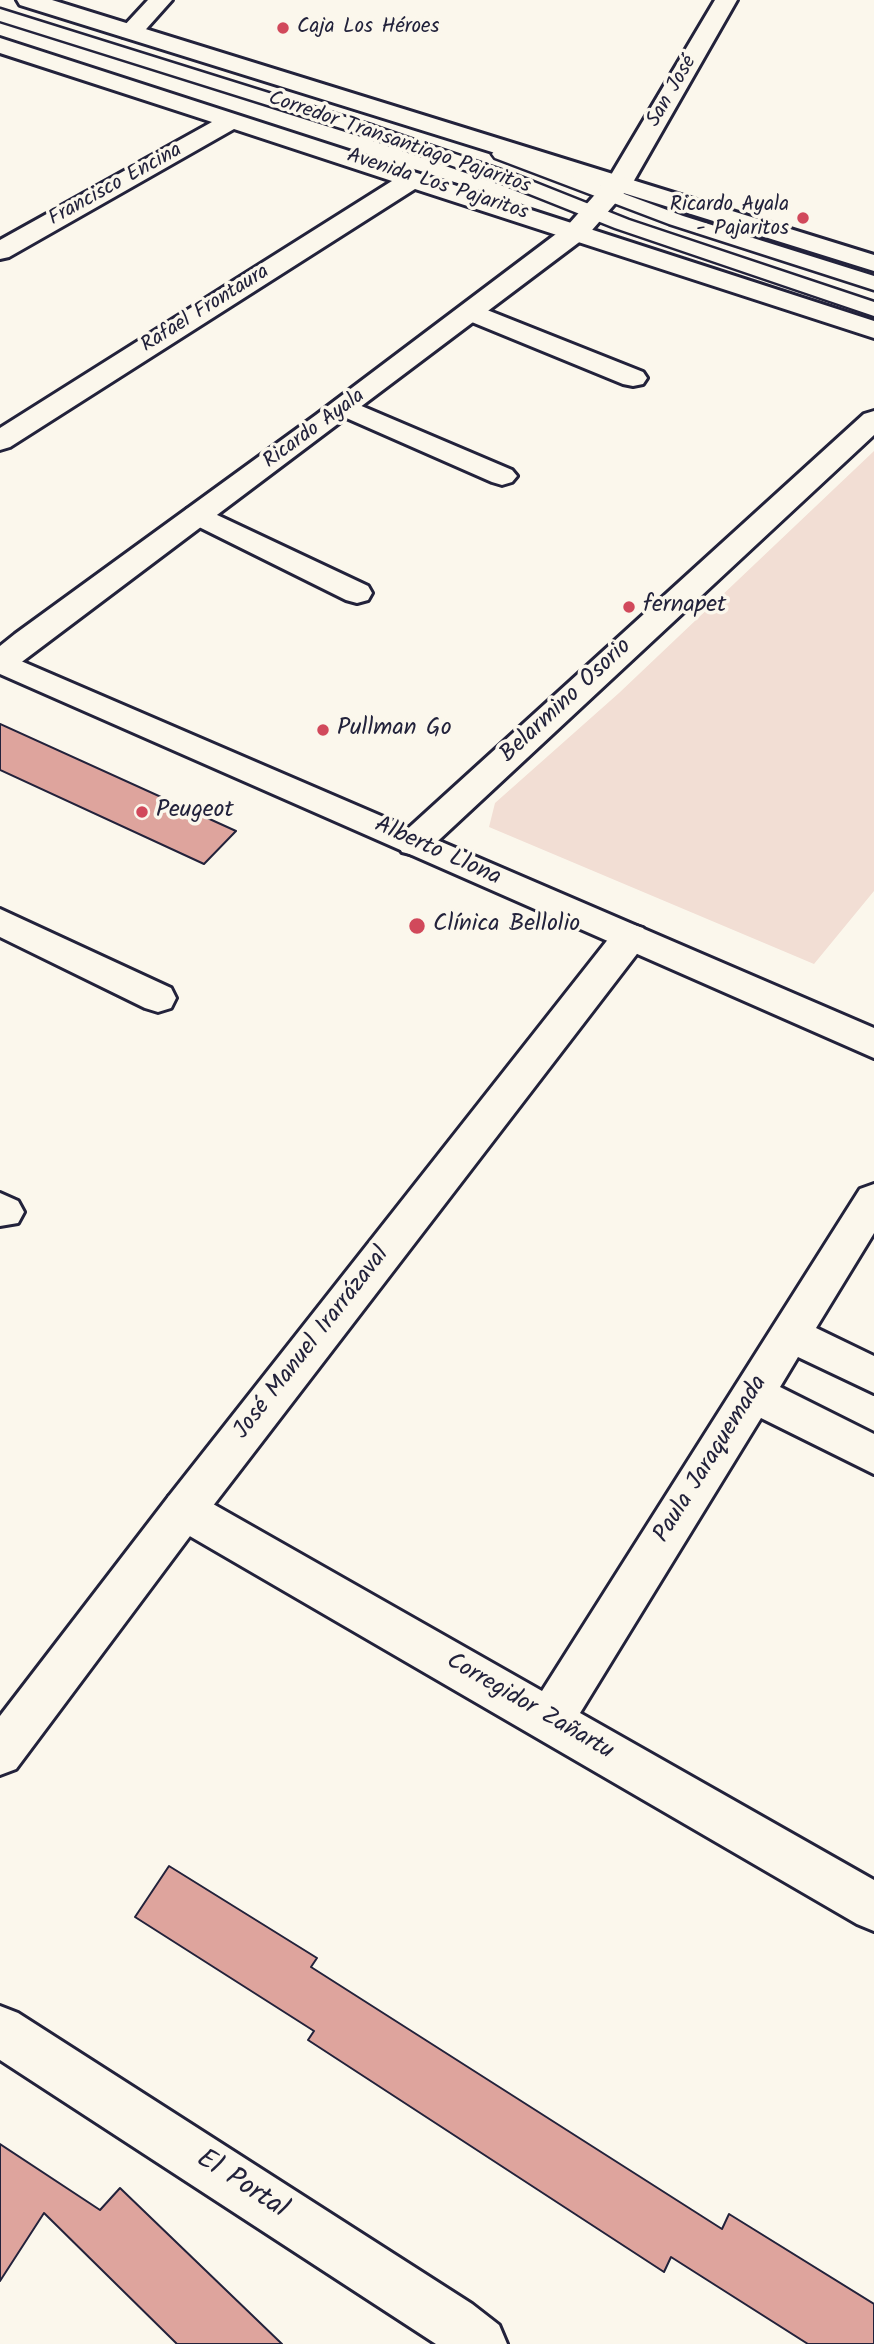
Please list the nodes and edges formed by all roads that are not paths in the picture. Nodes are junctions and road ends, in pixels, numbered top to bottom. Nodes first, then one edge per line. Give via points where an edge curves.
1 (9, 0) edge
2 (28, 0) edge
3 (161, 0) edge
4 (726, 0) edge
5 (0, 15) edge
6 (131, 32) junction
7 (0, 45) edge
8 (233, 120) junction
9 (413, 179) junction
10 (600, 205) junction
11 (0, 251) edge
12 (874, 263) edge
13 (874, 283) edge
14 (874, 310) edge
15 (472, 312) junction
16 (874, 330) edge
17 (633, 378) dead end
18 (345, 407) junction
19 (874, 420) edge
20 (0, 441) edge
21 (502, 476) dead end
22 (198, 515) junction
23 (358, 593) dead end
24 (0, 663) edge
25 (414, 843) junction
26 (0, 922) edge
27 (630, 937) junction
28 (158, 998) dead end
29 (874, 1044) edge
30 (874, 1200) edge
31 (790, 1334) junction
32 (874, 1375) edge
33 (753, 1394) junction
34 (874, 1455) edge
35 (184, 1510) junction
36 (550, 1720) junction
37 (0, 1753) edge
38 (874, 1907) edge
39 (0, 2031) edge
40 (480, 2344) edge

1 - 10 lane, Corredor Transantiago Pajaritos via 461,141
2 - 6 street, Avenida Los Pajaritos
3 - 6 street
4 - 10 street, San José
5 - 10 lane, Corredor Transantiago Pajaritos
6 - 10 street, Avenida Los Pajaritos
7 - 8 street, Avenida Los Pajaritos
8 - 9 street, Avenida Los Pajaritos
8 - 11 street, Francisco Encina
9 - 10 street, Avenida Los Pajaritos
9 - 20 street, Rafael Frontaura
10 - 12 street, Avenida Los Pajaritos
10 - 13 lane, Corredor Transantiago Pajaritos via 676,220
10 - 14 lane, Corredor Transantiago Pajaritos via 683,246
10 - 15 street, Ricardo Ayala
10 - 16 street, Avenida Los Pajaritos
15 - 17 street
15 - 18 street, Ricardo Ayala
18 - 21 street
18 - 22 street, Ricardo Ayala
19 - 25 street, Belarmino Osorio
22 - 23 street
22 - 24 street, Ricardo Ayala
24 - 25 street, Alberto Llona
25 - 27 street, Alberto Llona
26 - 28 street
27 - 29 street, Alberto Llona
27 - 35 street, José Manuel Irarrázaval
30 - 31 street, Paula Jaraquemada
31 - 32 street
31 - 33 street, Paula Jaraquemada
33 - 34 street
33 - 36 street, Paula Jaraquemada
35 - 36 street, Corregidor Zañartu
35 - 37 street, José Manuel Irarrázaval
36 - 38 street, Corregidor Zañartu
39 - 40 street, El Portal

